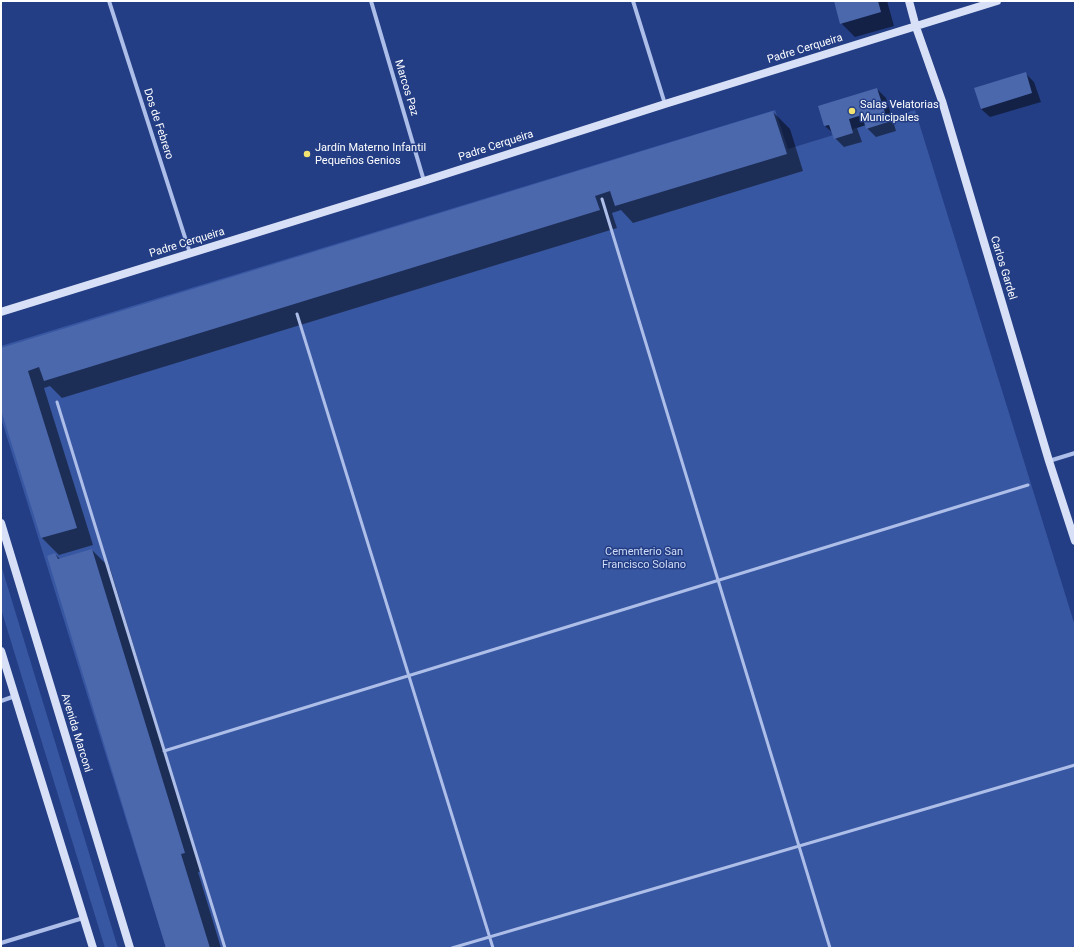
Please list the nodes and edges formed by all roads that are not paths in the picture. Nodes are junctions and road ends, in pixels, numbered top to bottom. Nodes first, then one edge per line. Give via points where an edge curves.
1 (108, 1) edge
2 (371, 1) edge
3 (633, 1) edge
4 (909, 1) edge
5 (997, 1) edge
6 (916, 27) junction
7 (665, 104) junction
8 (424, 180) junction
9 (602, 199) dead end
10 (190, 253) junction
11 (1, 312) edge
12 (297, 314) dead end
13 (57, 402) dead end
14 (1075, 453) edge
15 (1049, 461) junction
16 (1028, 485) dead end
17 (1, 523) edge
18 (1075, 541) edge
19 (718, 581) junction
20 (1, 651) edge
21 (409, 676) junction
22 (15, 696) junction
23 (1, 701) edge
24 (164, 751) junction
25 (1075, 765) edge
26 (799, 846) junction
27 (84, 918) junction
28 (489, 937) junction
29 (1, 943) edge
30 (93, 948) edge
31 (130, 948) edge
32 (225, 948) edge
33 (452, 948) edge
34 (493, 948) edge
35 (830, 948) edge

1 - 10 street, Dos de Febrero
2 - 8 street, Marcos Paz
3 - 7 street
4 - 6 street, Carlos Gardel
5 - 6 street, Padre Cerqueira
6 - 7 street, Padre Cerqueira
6 - 15 street, Carlos Gardel via 942,101
7 - 8 street, Padre Cerqueira
8 - 10 street, Padre Cerqueira
9 - 19 lane
10 - 11 street, Padre Cerqueira
12 - 21 lane
13 - 24 lane
14 - 15 street
15 - 18 street, Carlos Gardel
16 - 19 lane
17 - 31 street, Avenida Marconi
19 - 21 lane
19 - 26 lane
20 - 22 street
21 - 24 lane
21 - 28 lane
22 - 23 street
22 - 27 street
24 - 32 lane
25 - 26 lane
26 - 28 lane
26 - 35 lane
27 - 29 street
27 - 30 street
28 - 33 lane
28 - 34 lane

